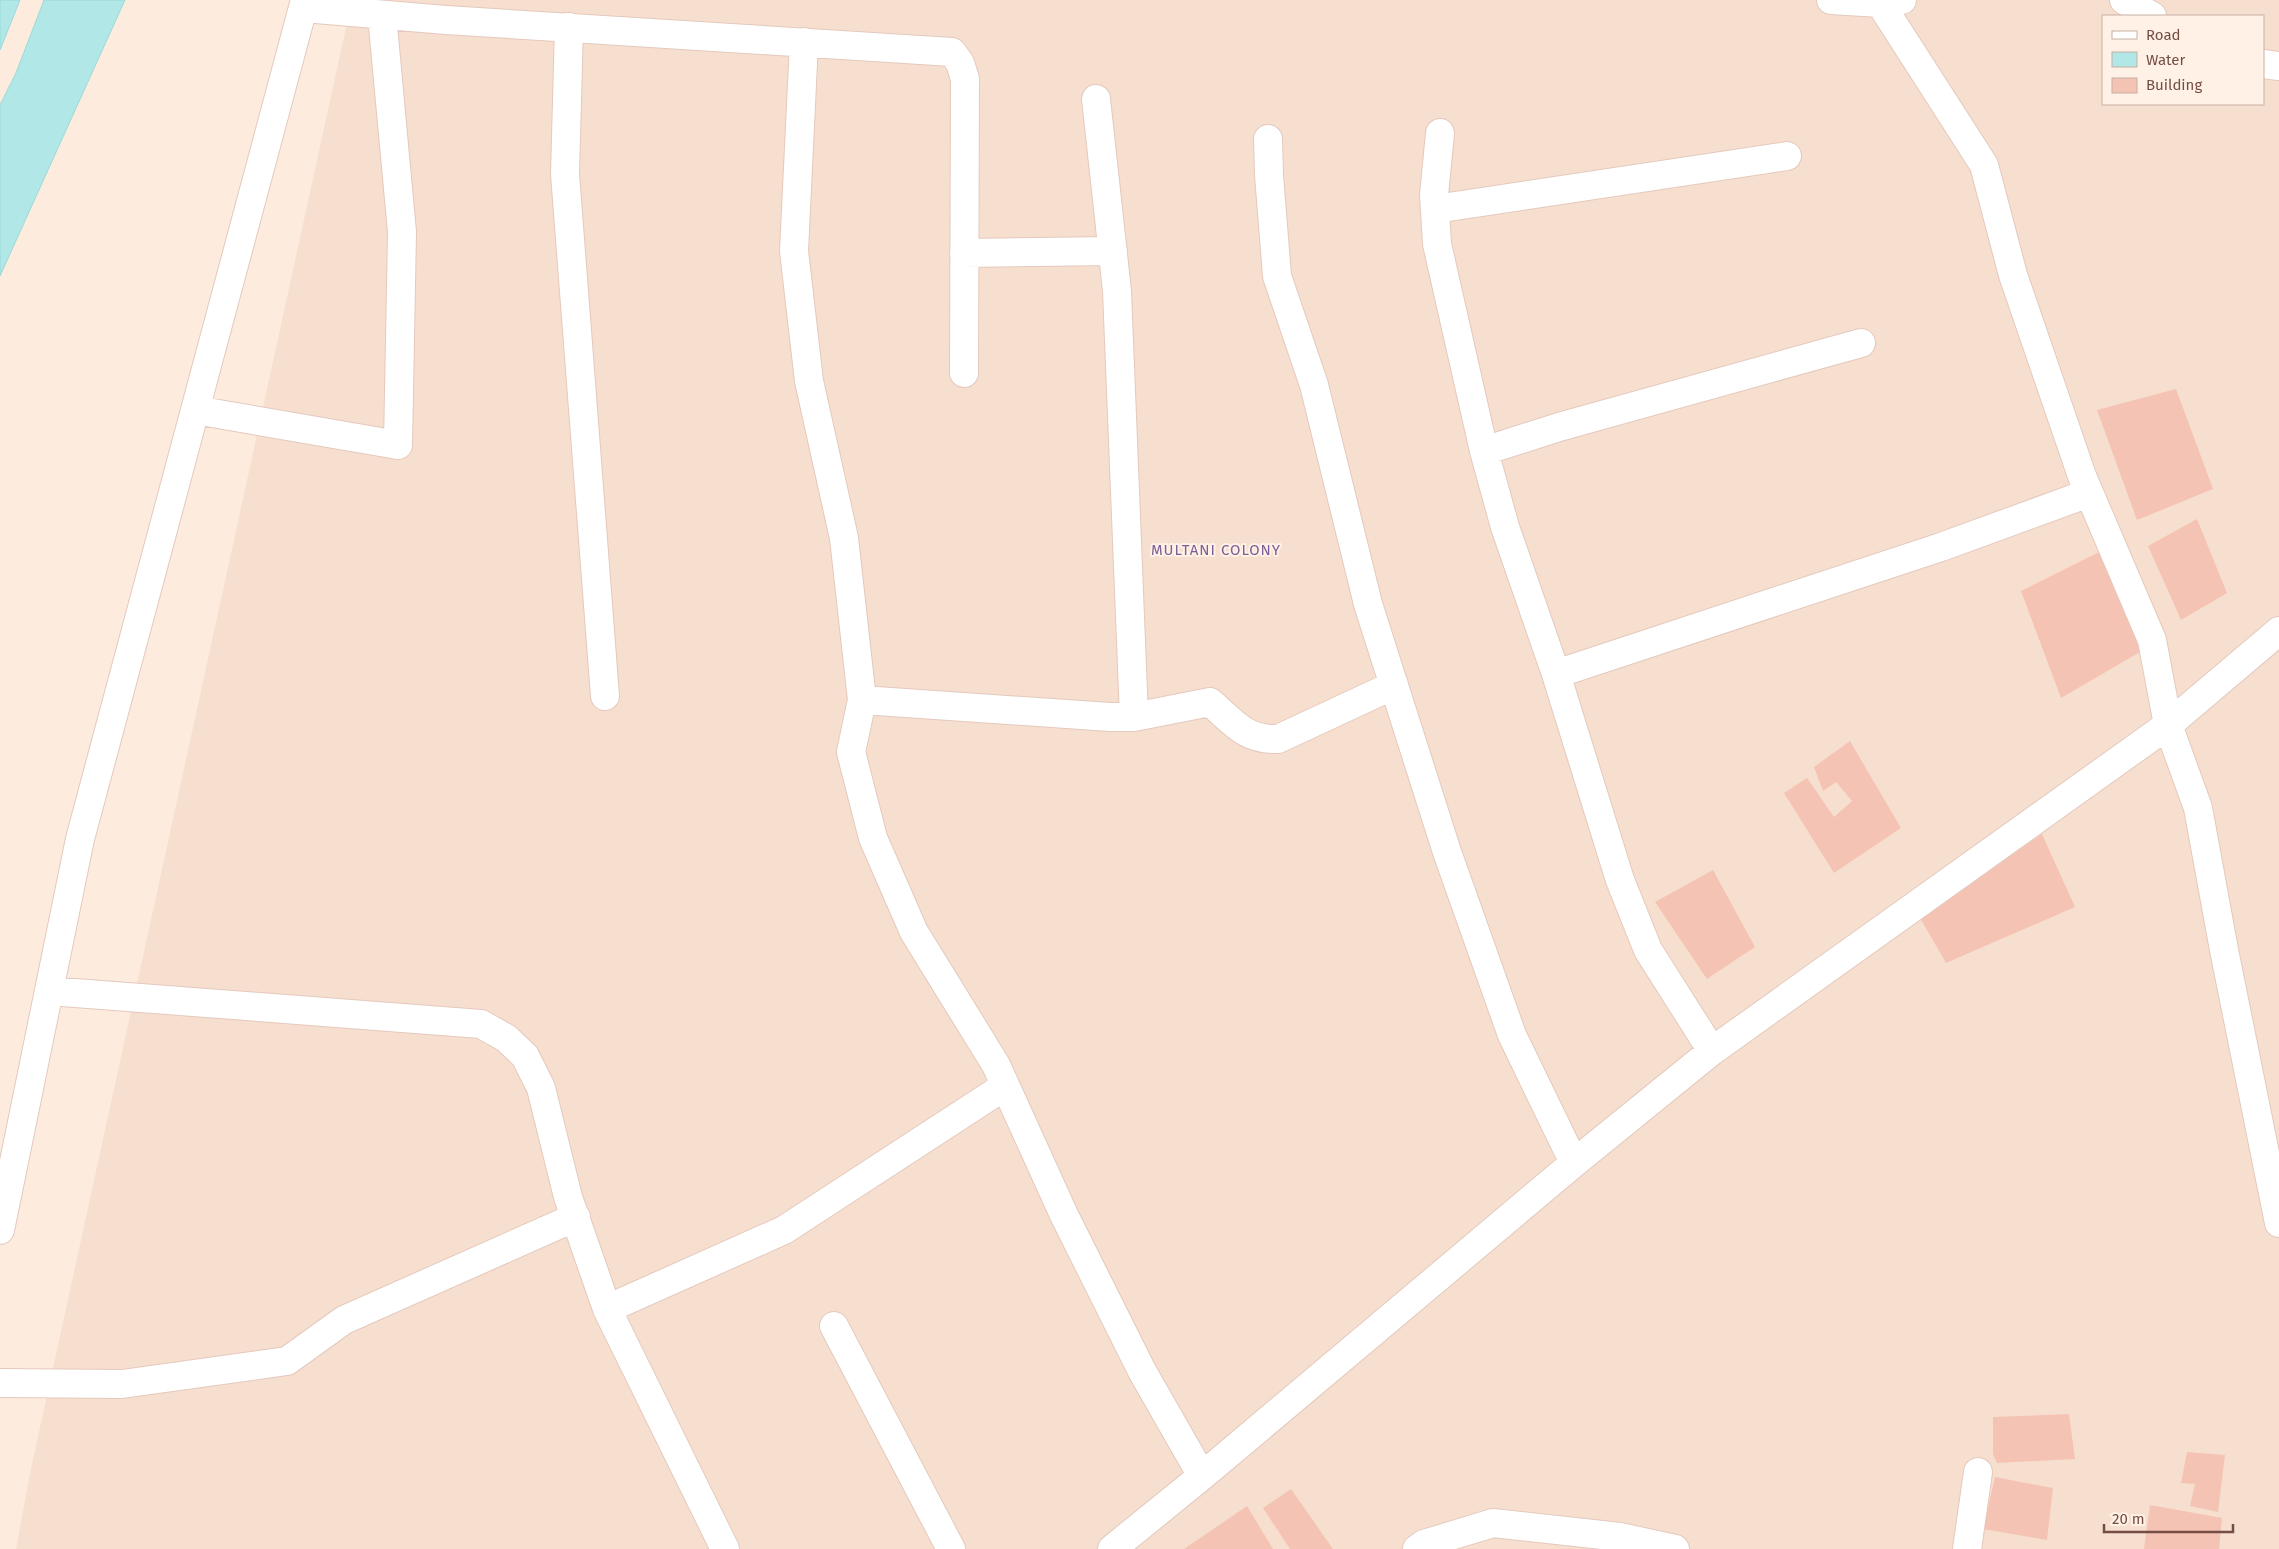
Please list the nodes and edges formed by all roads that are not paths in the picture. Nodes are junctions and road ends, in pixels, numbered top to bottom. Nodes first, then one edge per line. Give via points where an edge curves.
1 (1831, 0) edge
2 (2124, 0) edge
3 (1891, 2) edge
4 (304, 4) edge
5 (382, 15) junction
6 (2150, 15) edge
7 (569, 27) junction
8 (804, 42) junction
9 (2264, 64) edge
10 (2279, 66) edge
11 (1096, 99) dead end
12 (1440, 133) dead end
13 (1268, 139) dead end
14 (1787, 156) dead end
15 (1435, 210) junction
16 (1113, 251) junction
17 (964, 253) junction
18 (1861, 343) dead end
19 (964, 373) dead end
20 (195, 410) junction
21 (1484, 451) junction
22 (2089, 493) junction
23 (2279, 631) edge
24 (1556, 674) junction
25 (1394, 685) junction
26 (606, 696) dead end
27 (862, 700) junction
28 (1134, 717) junction
29 (2168, 725) junction
30 (49, 991) junction
31 (1712, 1051) junction
32 (1005, 1086) junction
33 (1574, 1163) junction
34 (576, 1217) junction
35 (2279, 1222) edge
36 (0, 1230) edge
37 (607, 1309) junction
38 (834, 1326) dead end
39 (0, 1384) edge
40 (1978, 1472) dead end
41 (1202, 1476) junction
42 (725, 1549) edge
43 (951, 1549) edge
44 (1112, 1549) edge
45 (1417, 1549) edge
46 (1675, 1549) edge
47 (1966, 1549) edge

1 - 3 street
2 - 6 street
3 - 22 street via 1984,165 2013,275
4 - 5 street
4 - 20 street
5 - 7 street
5 - 20 street via 402,232 398,445
7 - 8 street
7 - 26 street via 565,174
8 - 17 street via 952,52 965,79
8 - 27 street via 794,251 809,381 844,538
9 - 10 street
11 - 16 street
12 - 15 street
13 - 25 street via 1277,276 1314,385 1368,604
14 - 15 street
15 - 21 street via 1436,244
16 - 17 street
16 - 28 street
17 - 19 street
18 - 21 street
20 - 30 street via 80,839
21 - 24 street via 1505,527
22 - 24 street via 1942,547
22 - 29 street via 2152,640
23 - 29 street
24 - 31 street via 1620,880 1648,950
25 - 28 street via 1278,739 1247,734 1210,702
25 - 33 street via 1447,852 1512,1034
27 - 28 street
27 - 32 street via 851,752 873,838 914,932 996,1065
29 - 31 street
29 - 35 street via 2198,808
30 - 34 street via 481,1024 506,1038 525,1056 541,1088
30 - 36 street
31 - 33 street
32 - 37 street via 784,1230
32 - 41 street via 1064,1215 1142,1371
33 - 41 street
34 - 37 street
34 - 39 street via 344,1320 287,1361 122,1384
37 - 42 street
38 - 43 street
40 - 47 street
41 - 44 street
45 - 46 street via 1493,1523 1620,1537

